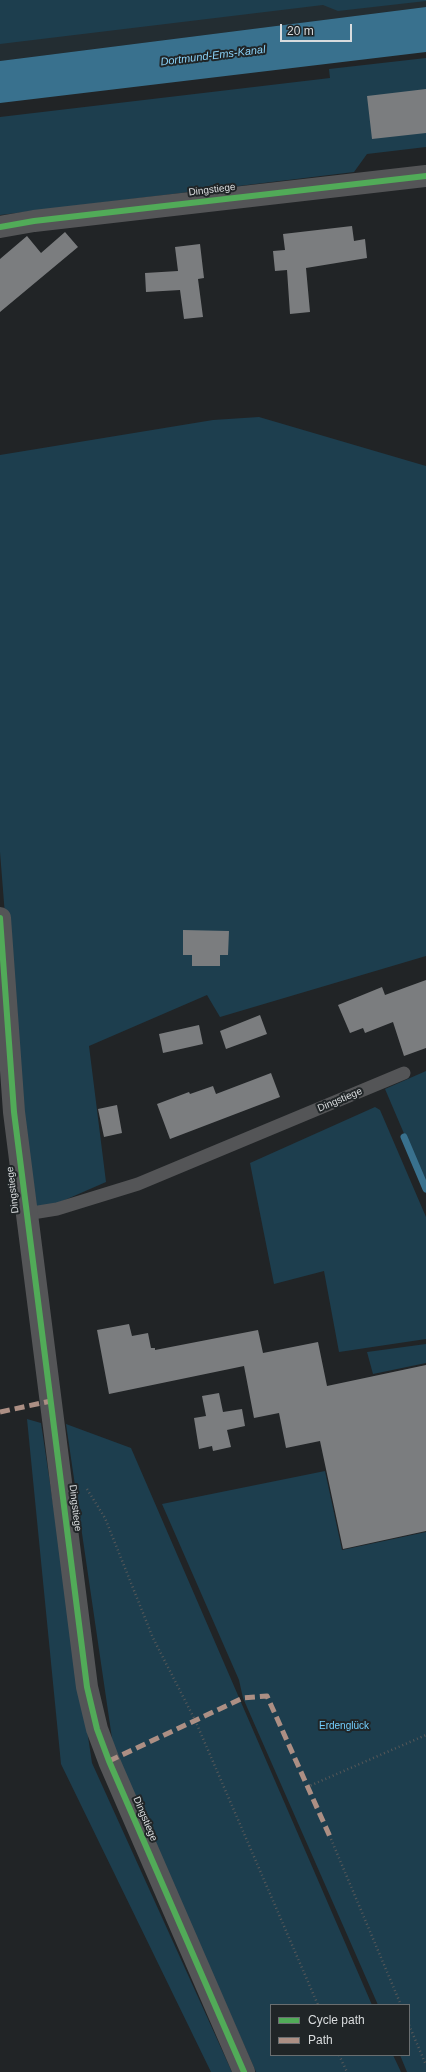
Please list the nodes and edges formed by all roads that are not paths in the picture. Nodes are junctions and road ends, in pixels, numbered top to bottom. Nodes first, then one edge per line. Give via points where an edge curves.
1 (426, 176) edge
2 (0, 227) edge
3 (0, 918) edge
4 (404, 1073) dead end
5 (26, 1214) junction
6 (244, 2072) edge

1 - 2 street, Dingstiege via 49,219
3 - 5 street, Dingstiege via 14,1112
4 - 5 lane, Dingstiege via 138,1184 57,1209
5 - 6 street, Dingstiege via 87,1687 97,1729

